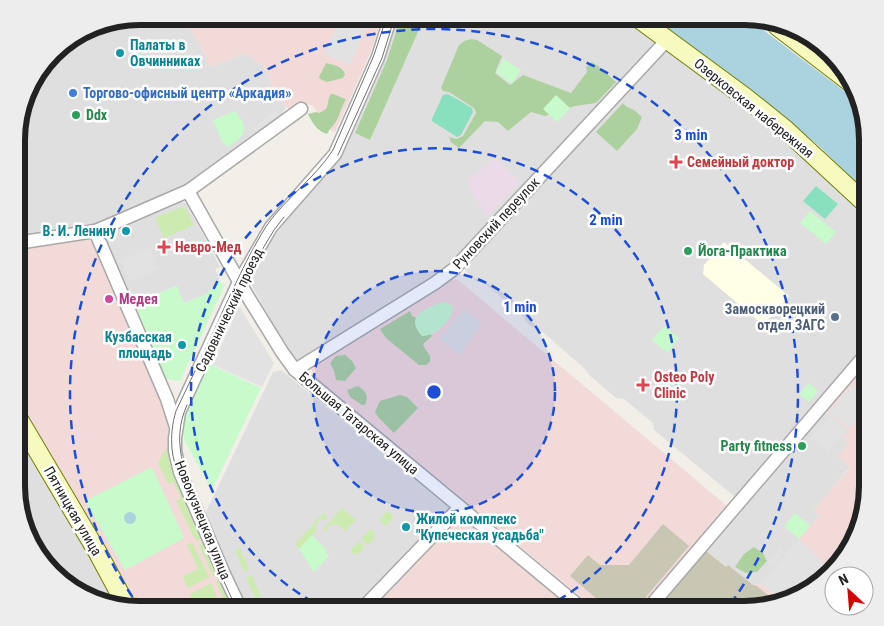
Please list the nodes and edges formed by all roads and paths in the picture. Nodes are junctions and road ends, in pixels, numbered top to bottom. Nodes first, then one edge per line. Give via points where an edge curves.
1 (388, 25) edge
2 (647, 25) edge
3 (787, 34) edge
4 (667, 40) junction
5 (836, 71) edge
6 (302, 109) dead end
7 (188, 191) junction
8 (859, 197) edge
9 (95, 231) junction
10 (25, 242) edge
11 (239, 282) junction
12 (859, 363) edge
13 (295, 370) junction
14 (176, 427) junction
15 (25, 430) edge
16 (460, 507) junction
17 (123, 600) edge
18 (237, 601) edge
19 (370, 601) edge
20 (573, 601) edge
21 (655, 601) edge

1 - 11 street, Садовнический проезд via 378,57 335,154 270,228
2 - 4 street, Озерковская набережная
3 - 5 street
4 - 8 street, Озерковская набережная via 746,97
4 - 13 street, Руновский переулок via 454,269
6 - 7 street
7 - 9 street
7 - 11 street, Большая Татарская улица
9 - 10 street
9 - 14 street
11 - 13 street, Большая Татарская улица
11 - 14 street, Садовнический проезд via 179,412
12 - 21 street
13 - 16 street, Большая Татарская улица
14 - 18 street, Новокузнецкая улица via 175,451 180,472
15 - 17 street, Пятницкая улица
16 - 19 street
16 - 20 street, Большая Татарская улица

